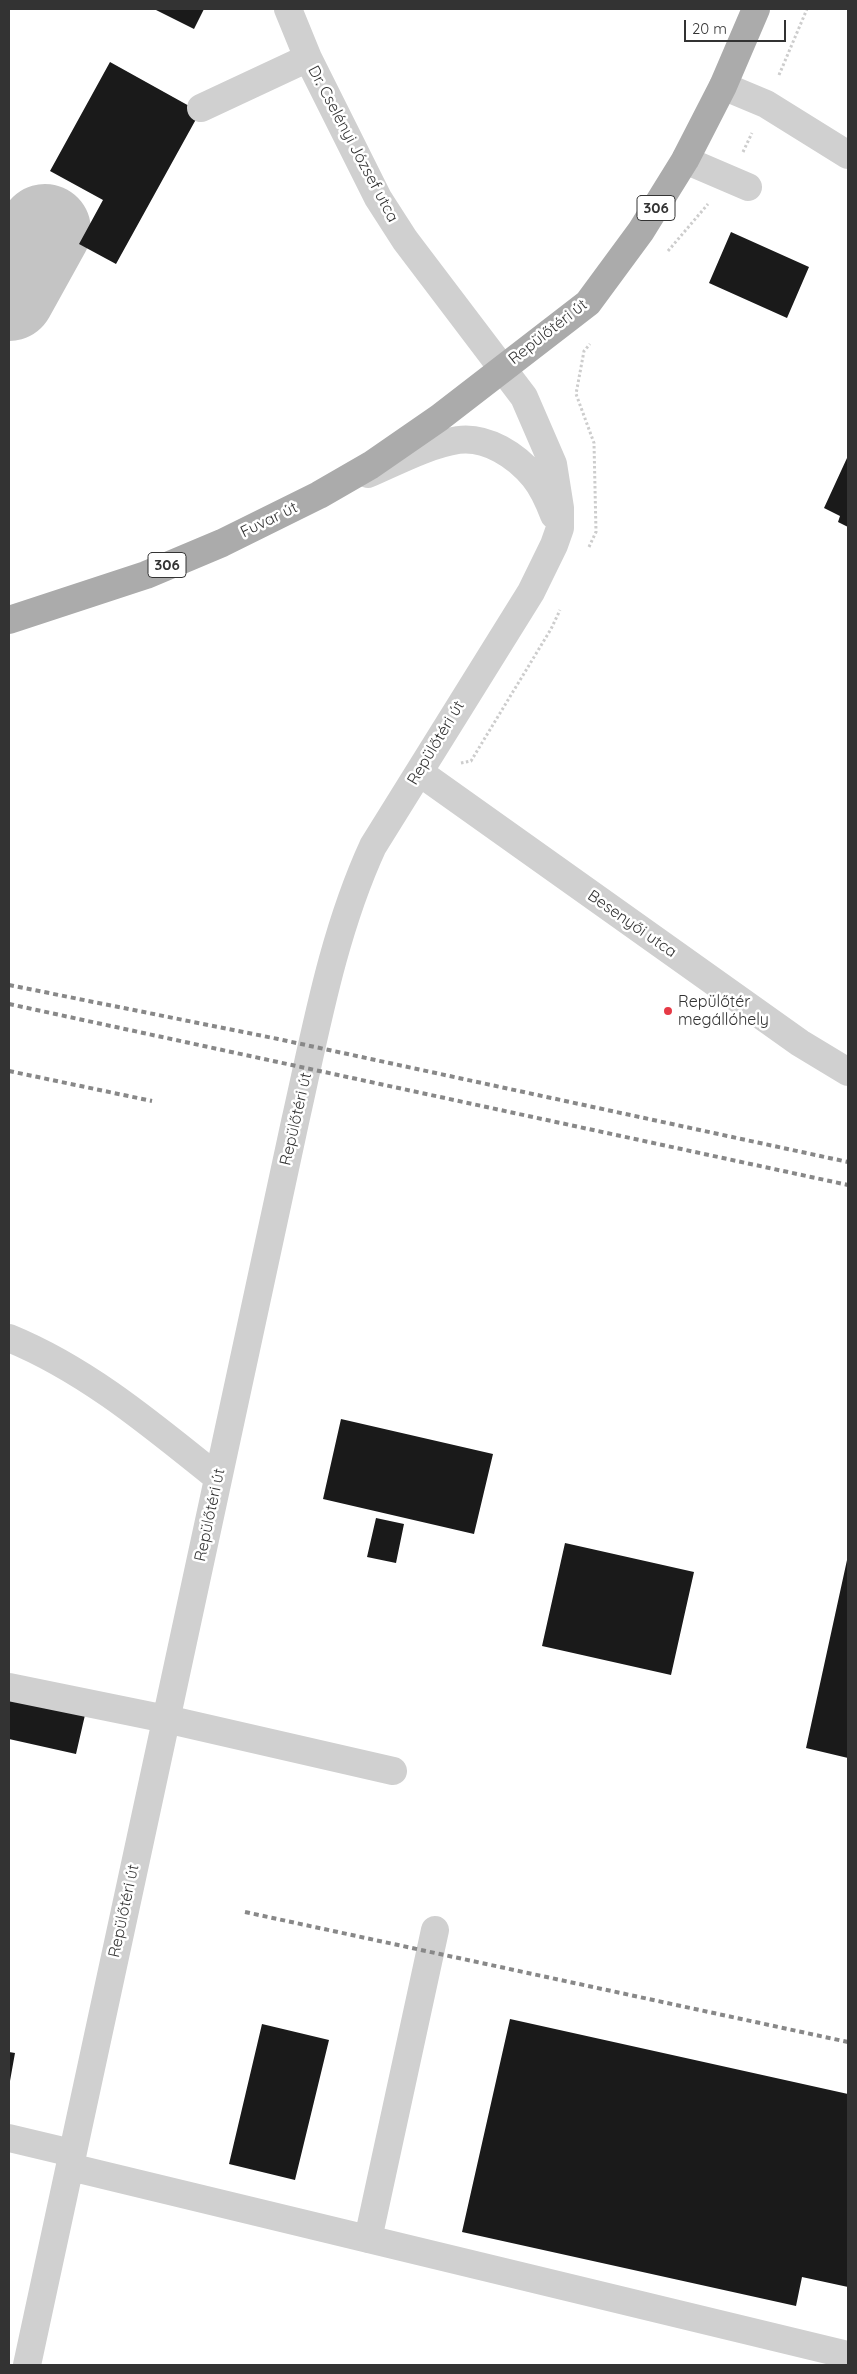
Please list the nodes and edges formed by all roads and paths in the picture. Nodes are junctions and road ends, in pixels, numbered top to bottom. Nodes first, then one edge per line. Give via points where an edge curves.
1 (288, 9) edge
2 (756, 9) edge
3 (807, 9) edge
4 (308, 58) junction
5 (723, 86) junction
6 (766, 104) junction
7 (201, 108) dead end
8 (848, 154) edge
9 (686, 160) junction
10 (739, 183) junction
11 (666, 254) dead end
12 (596, 336) dead end
13 (503, 367) junction
14 (319, 495) junction
15 (560, 528) junction
16 (588, 549) dead end
17 (564, 602) dead end
18 (9, 620) edge
19 (419, 772) junction
20 (848, 1072) edge
21 (9, 1338) edge
22 (218, 1478) junction
23 (9, 1687) edge
24 (166, 1719) junction
25 (393, 1771) dead end
26 (435, 1930) dead end
27 (9, 2138) edge
28 (71, 2160) junction
29 (368, 2239) junction
30 (848, 2354) edge
31 (27, 2365) edge

1 - 4 street, Dr. Cselényi József utca
2 - 5 main road, Repülőtéri út / 306
3 - 6 path
4 - 7 street
4 - 13 street, Dr. Cselényi József utca via 378,198 405,240
5 - 6 street
5 - 9 main road, Repülőtéri út / 306
6 - 8 street
6 - 10 path
9 - 10 street
9 - 13 main road, Repülőtéri út / 306 via 641,231 588,303
10 - 11 path
12 - 16 path via 584,351 576,394 594,443 596,532
13 - 14 main road, Fuvar út / 306 via 440,418 371,465
13 - 15 street, Repülőtéri út via 524,397 553,464 558,485
14 - 15 street via 422,451 458,440 473,440 490,444 506,453 535,478
14 - 18 main road, Fuvar út / 306 via 222,543 146,575
15 - 19 street, Repülőtéri út via 531,592
17 - 19 path via 471,761
19 - 20 street, Besenyői utca via 800,1043
19 - 22 street, Repülőtéri út via 373,846 341,931 295,1122
21 - 22 street via 42,1352 122,1402
22 - 24 street, Repülőtéri út
23 - 24 street
24 - 25 street
24 - 28 street, Repülőtéri út
26 - 29 street
27 - 28 street
28 - 29 street
28 - 31 street, Repülőtéri út
29 - 30 street

